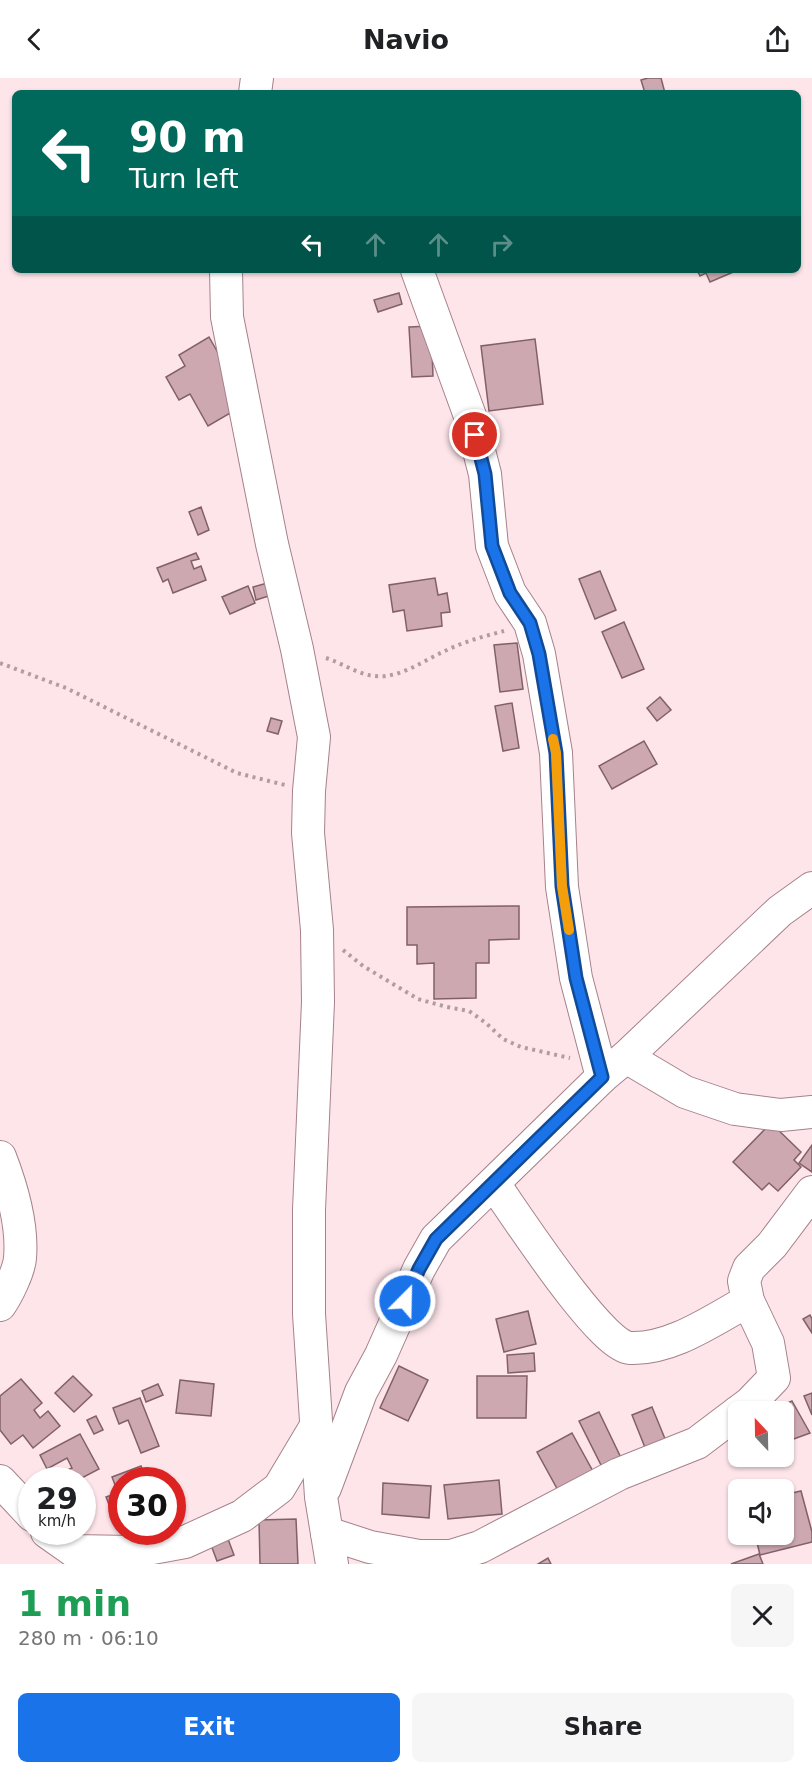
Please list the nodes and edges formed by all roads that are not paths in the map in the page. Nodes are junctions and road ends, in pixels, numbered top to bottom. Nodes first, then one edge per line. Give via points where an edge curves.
1 (226, 273) edge
2 (418, 273) edge
3 (812, 888) edge
4 (609, 1066) junction
5 (812, 1112) edge
6 (0, 1157) edge
7 (494, 1184) junction
8 (812, 1192) edge
9 (748, 1300) junction
10 (0, 1305) edge
11 (751, 1401) edge
12 (728, 1420) edge
13 (316, 1426) junction
14 (0, 1481) edge
15 (321, 1497) junction
16 (18, 1500) edge
17 (327, 1533) junction
18 (59, 1545) edge
19 (71, 1557) edge
20 (332, 1564) edge

1 - 13 street via 227,317 314,737 308,833 317,930 318,1002 309,1314
2 - 4 street via 473,428 485,474 492,546 510,593 530,623 539,654 556,753 562,886 576,978
3 - 4 street via 780,911
4 - 5 street via 735,1109 782,1115
4 - 7 street
6 - 10 street via 11,1186 20,1260
7 - 9 street via 579,1304 628,1348 676,1340
7 - 15 street via 436,1239 419,1269 361,1392
8 - 9 street via 772,1245 749,1268 744,1281
9 - 11 street via 768,1343 774,1378
12 - 17 street via 697,1443 619,1474 480,1547 451,1556 419,1556
13 - 15 street
13 - 19 street via 279,1488 242,1516 186,1542
14 - 16 street
15 - 17 street
17 - 20 street
18 - 19 street

